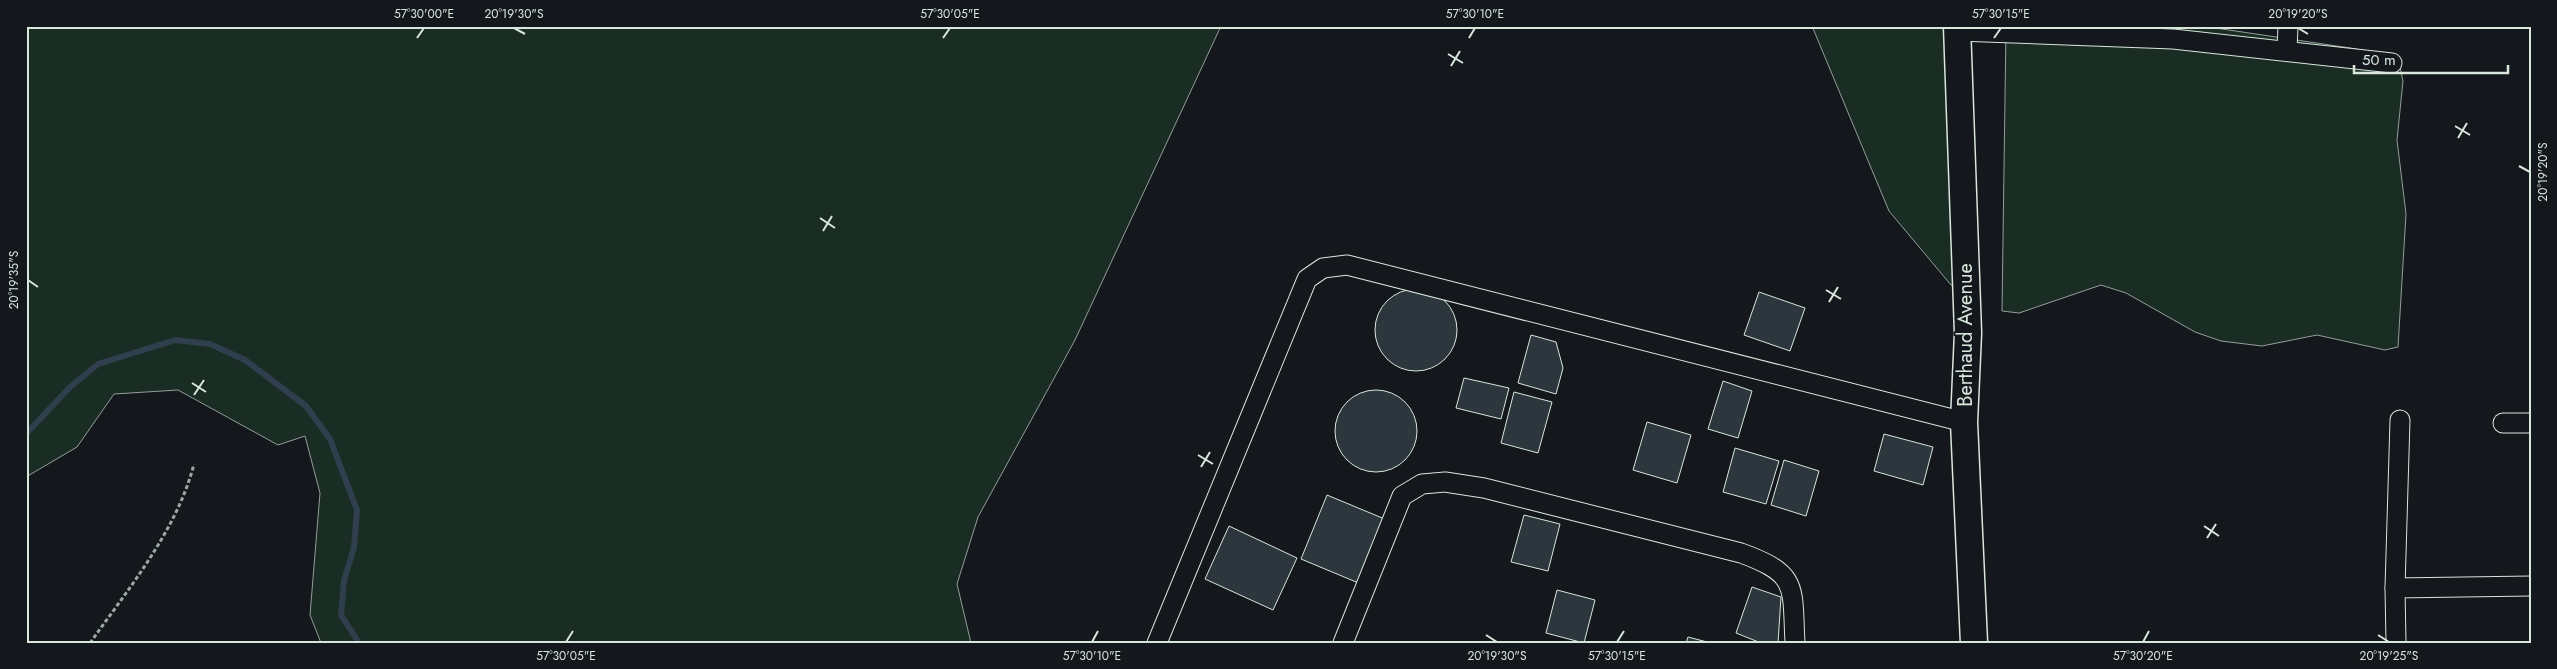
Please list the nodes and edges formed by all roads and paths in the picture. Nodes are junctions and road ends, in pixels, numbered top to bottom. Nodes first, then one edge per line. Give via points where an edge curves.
1 (2288, 26) edge
2 (1957, 29) edge
3 (2173, 32) edge
4 (2287, 51) junction
5 (2392, 63) dead end
6 (2400, 420) dead end
7 (1964, 422) junction
8 (2502, 423) dead end
9 (2531, 423) edge
10 (194, 464) dead end
11 (2531, 586) edge
12 (2395, 588) junction
13 (1349, 642) edge
14 (90, 643) edge
15 (1157, 643) edge
16 (1795, 643) edge
17 (1974, 643) edge
18 (2396, 643) edge

1 - 4 street
2 - 3 street
2 - 7 street, Berthaud Avenue via 1968,334
3 - 4 street
4 - 5 street
6 - 12 street
7 - 15 street via 1346,265 1323,268 1307,279
7 - 17 street, Berthaud Avenue
8 - 9 street
10 - 14 path via 190,480 166,530
11 - 12 street
12 - 18 street
13 - 16 street via 1402,496 1422,484 1445,482 1503,493 1768,563 1785,575 1792,589

